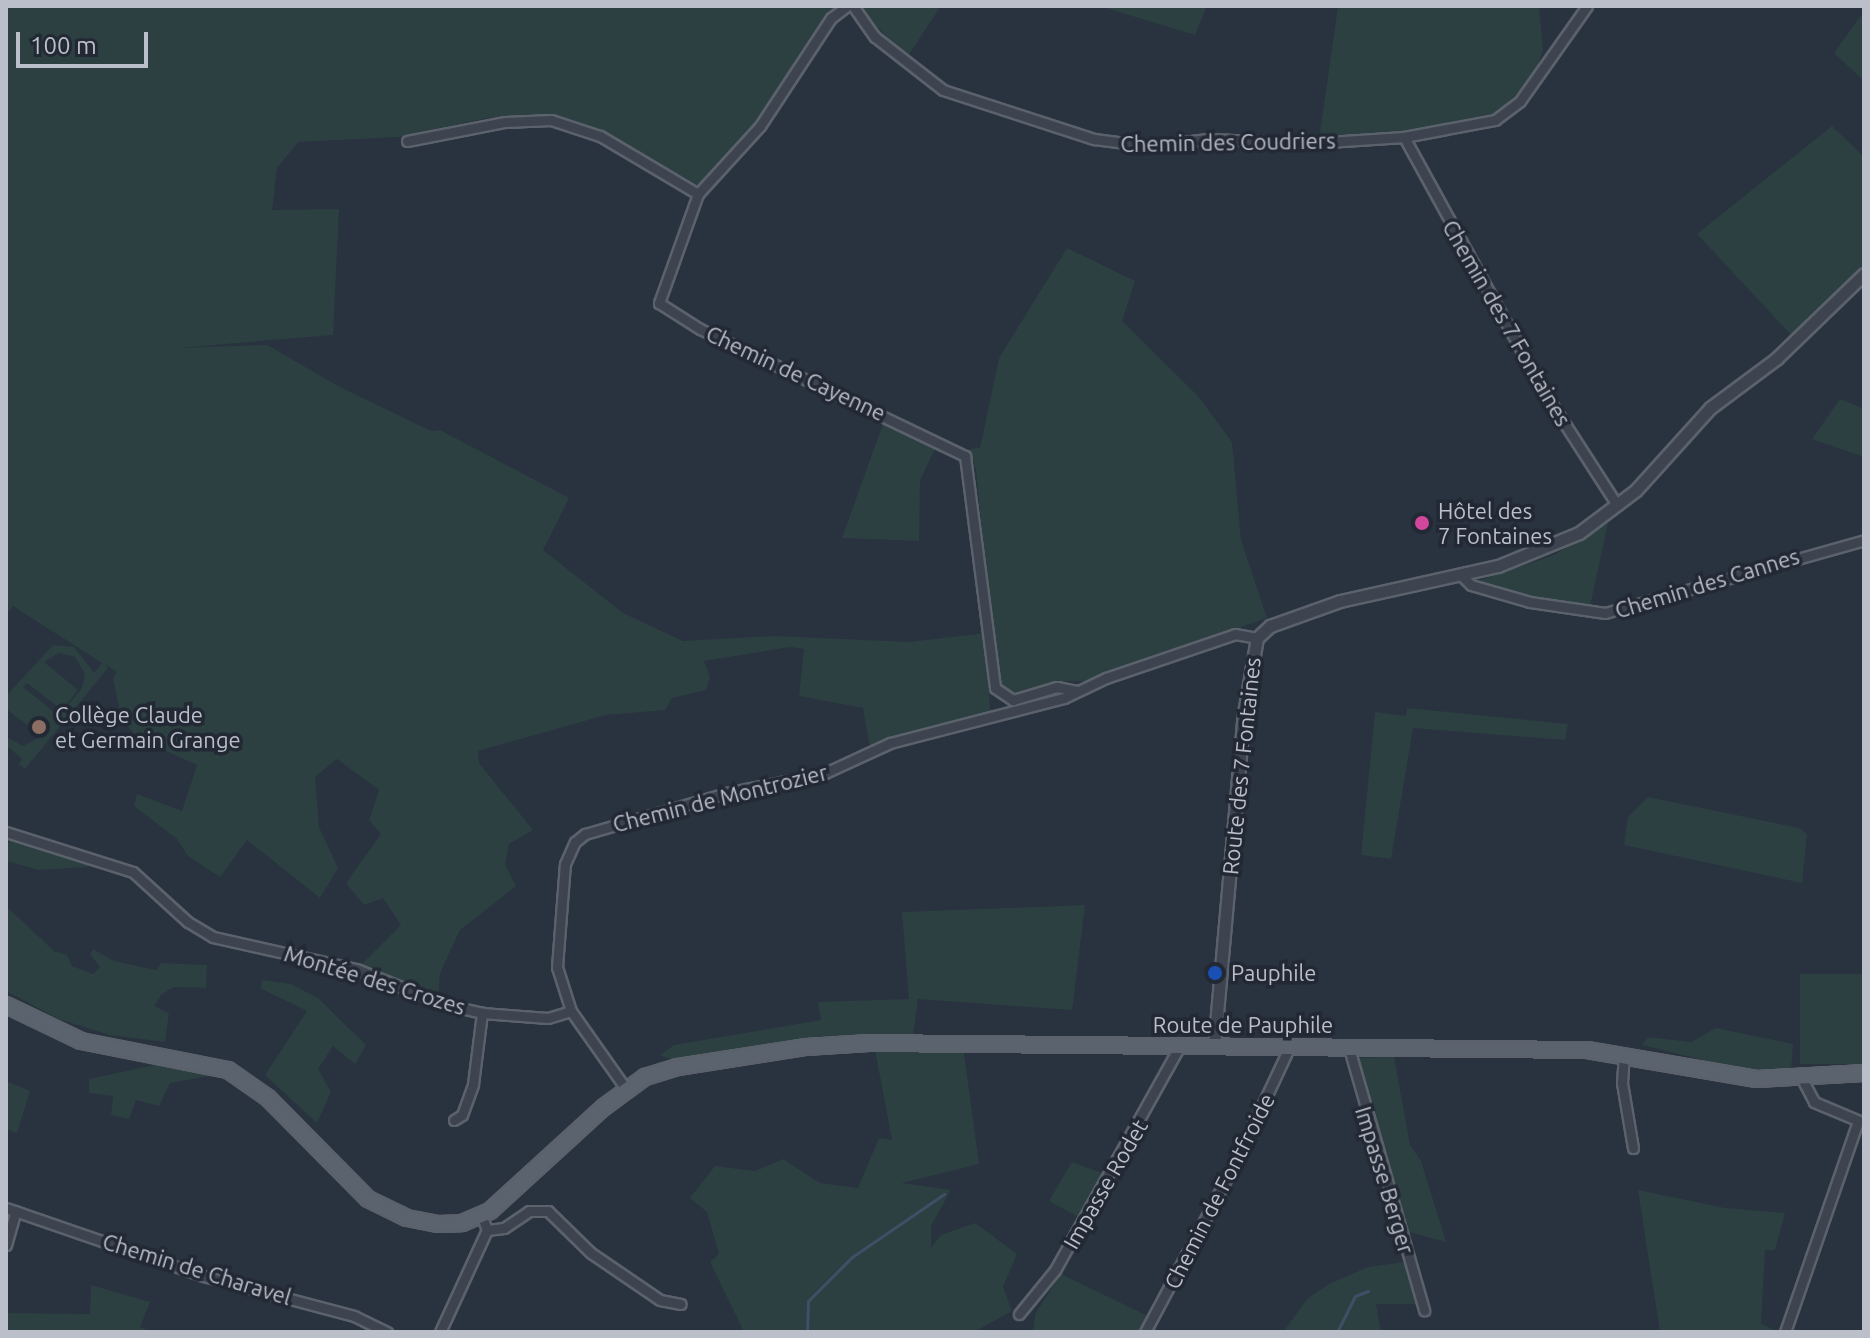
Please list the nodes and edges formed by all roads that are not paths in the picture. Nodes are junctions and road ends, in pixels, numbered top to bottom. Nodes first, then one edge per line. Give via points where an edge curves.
1 (850, 6) edge
2 (1587, 6) edge
3 (1404, 137) junction
4 (407, 141) dead end
5 (698, 194) junction
6 (1864, 274) edge
7 (1617, 505) junction
8 (1864, 540) edge
9 (1461, 575) junction
10 (1257, 638) junction
11 (1077, 691) junction
12 (6, 824) edge
13 (6, 832) edge
14 (17, 836) junction
15 (6, 1005) edge
16 (571, 1011) junction
17 (482, 1013) junction
18 (1179, 1047) junction
19 (1214, 1047) junction
20 (1289, 1048) junction
21 (1349, 1048) junction
22 (1624, 1054) junction
23 (1864, 1073) edge
24 (1802, 1079) junction
25 (626, 1089) junction
26 (454, 1120) dead end
27 (1861, 1122) edge
28 (1633, 1148) dead end
29 (11, 1210) edge
30 (484, 1223) junction
31 (6, 1245) edge
32 (681, 1304) dead end
33 (1424, 1310) dead end
34 (1019, 1314) dead end
35 (387, 1332) edge
36 (440, 1332) edge
37 (1145, 1332) edge
38 (1785, 1332) edge

1 - 3 street, Chemin des Coudriers via 875,37 931,84 1109,143 1313,143
1 - 5 street, Chemin de Cayenne via 831,18 760,126
2 - 3 street, Chemin des Coudriers via 1511,111 1484,123
3 - 7 street, Chemin des 7 Fontaines via 1543,390
4 - 5 street via 505,122 551,120 600,136
5 - 11 street, Chemin de Cayenne via 659,303 700,329 965,456 995,688 1013,700 1057,687
6 - 7 street, Route des 7 Fontaines via 1777,358 1710,408 1654,473
7 - 9 street, Route des 7 Fontaines via 1555,545
8 - 9 street, Chemin des Cannes via 1605,613 1530,602 1471,585
9 - 10 street, Route des 7 Fontaines via 1340,601 1270,626
10 - 11 street, Chemin de Montrozier via 1235,634
10 - 19 street, Route des 7 Fontaines via 1244,713
11 - 16 street, Chemin de Montrozier via 890,743 825,773 726,793 585,834 569,852 563,878 557,967
12 - 14 street
13 - 14 street, Montée des Crozes
14 - 17 street, Montée des Crozes via 133,872 188,922 213,937 356,969 444,1004
15 - 30 main road via 81,1041 228,1070 268,1098 354,1189 394,1213 438,1224
16 - 17 street, Montée des Crozes via 548,1018
16 - 25 street, Chemin de Montrozier
17 - 26 street via 473,1084 462,1115
18 - 19 main road, Route de Pauphile
18 - 25 main road, Route de Pauphile via 833,1044 678,1067
18 - 34 street, Impasse Rodet via 1055,1270
19 - 20 main road, Route de Pauphile
20 - 21 main road, Route de Pauphile
20 - 37 street, Chemin de Fontfroide
21 - 22 main road, Route de Pauphile
21 - 33 street, Impasse Berger
22 - 24 main road, Route de Pauphile via 1738,1077
22 - 28 street via 1622,1083
23 - 24 main road, Route de Pauphile
24 - 27 street via 1814,1102
25 - 30 main road, Route de Pauphile
27 - 38 street
29 - 31 street
29 - 35 street, Chemin de Charavel via 203,1276 354,1316
30 - 32 street via 504,1228 536,1209 548,1211 591,1253 660,1300
30 - 36 street

